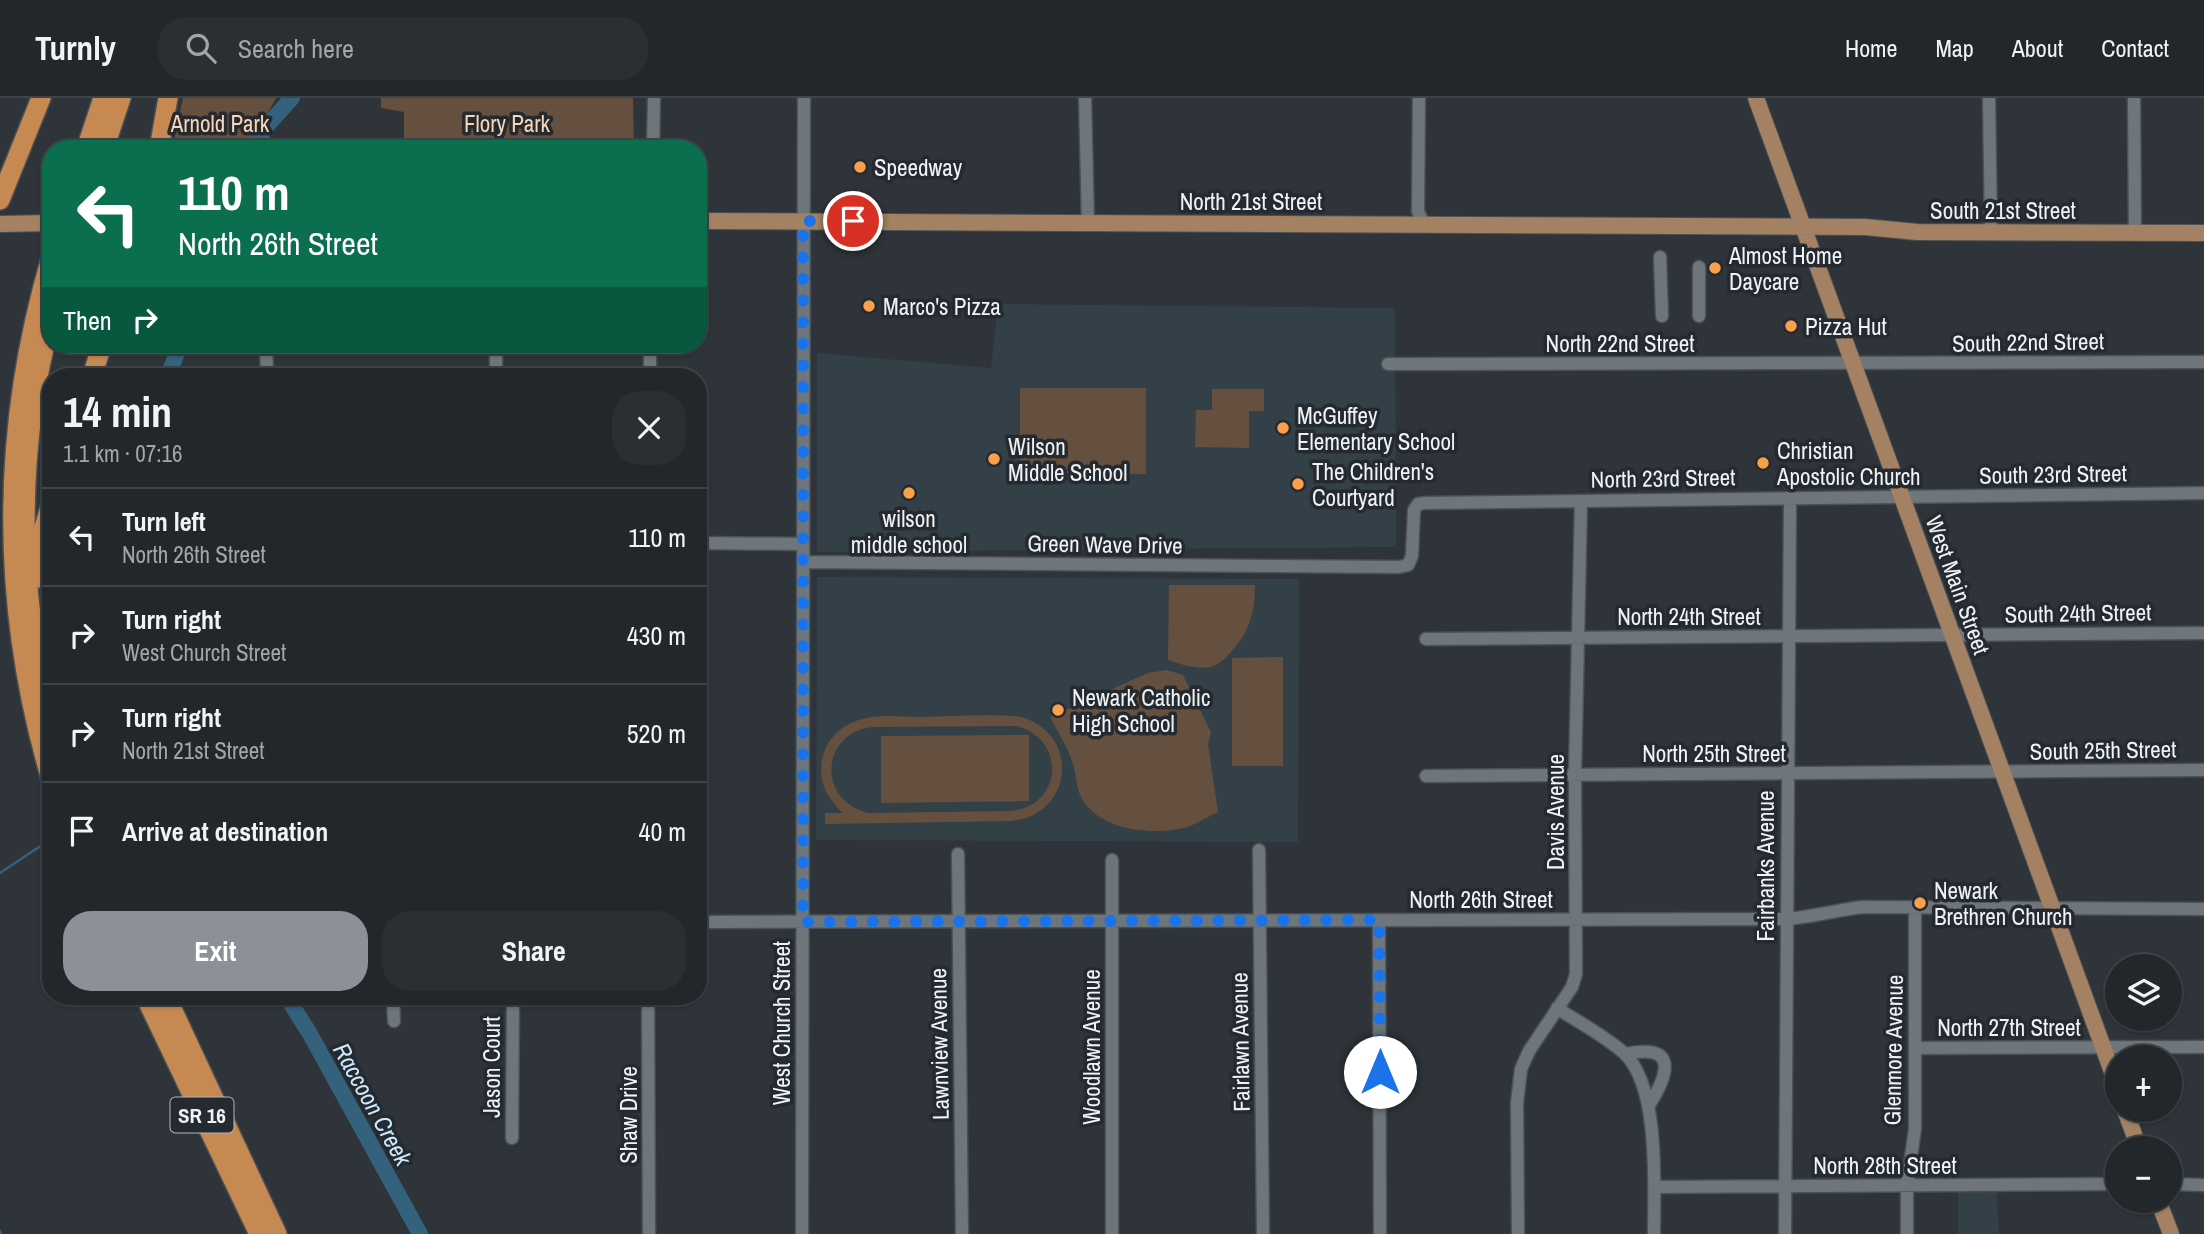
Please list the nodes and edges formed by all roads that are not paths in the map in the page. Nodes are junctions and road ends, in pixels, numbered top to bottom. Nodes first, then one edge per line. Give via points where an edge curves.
1 (41, 98) edge
2 (103, 98) edge
3 (121, 98) edge
4 (168, 98) edge
5 (654, 98) edge
6 (804, 98) edge
7 (1085, 98) edge
8 (1419, 98) edge
9 (1989, 98) edge
10 (2134, 98) edge
11 (1757, 100) edge
12 (89, 140) edge
13 (107, 140) edge
14 (161, 140) edge
15 (653, 140) edge
16 (0, 200) edge
17 (707, 221) edge
18 (803, 221) junction
19 (42, 223) edge
20 (1088, 223) junction
21 (0, 224) edge
22 (1424, 225) junction
23 (1803, 227) junction
24 (1991, 233) junction
25 (2204, 233) edge
26 (2135, 234) junction
27 (1660, 257) dead end
28 (1699, 267) dead end
29 (42, 288) edge
30 (1662, 316) dead end
31 (1699, 316) dead end
32 (44, 354) edge
33 (2204, 362) edge
34 (1853, 363) junction
35 (1388, 364) dead end
36 (2204, 494) edge
37 (1902, 498) junction
38 (1790, 499) junction
39 (1581, 500) junction
40 (42, 541) edge
41 (707, 543) edge
42 (803, 544) junction
43 (803, 562) junction
44 (1408, 565) joint
45 (0, 597) edge
46 (2204, 633) edge
47 (1952, 635) junction
48 (1789, 637) junction
49 (1579, 638) junction
50 (1426, 639) dead end
51 (37, 649) junction
52 (42, 671) edge
53 (42, 753) joint
54 (2204, 770) edge
55 (2002, 772) junction
56 (1787, 773) junction
57 (1575, 775) junction
58 (1426, 776) dead end
59 (1259, 850) dead end
60 (958, 855) dead end
61 (1112, 860) dead end
62 (1915, 907) junction
63 (2052, 909) junction
64 (2204, 909) edge
65 (1577, 919) junction
66 (1786, 919) junction
67 (1260, 920) junction
68 (1379, 920) junction
69 (1112, 921) junction
70 (707, 922) edge
71 (803, 922) junction
72 (959, 922) junction
73 (149, 1005) edge
74 (170, 1005) edge
75 (393, 1005) edge
76 (513, 1005) edge
77 (648, 1005) edge
78 (1557, 1008) junction
79 (394, 1021) dead end
80 (2204, 1047) edge
81 (1915, 1048) junction
82 (2103, 1048) junction
83 (2105, 1053) edge
84 (1625, 1054) junction
85 (1649, 1105) junction
86 (512, 1139) dead end
87 (2182, 1184) edge
88 (1907, 1185) junction
89 (2105, 1185) edge
90 (2204, 1185) edge
91 (1654, 1186) junction
92 (1785, 1186) junction
93 (2163, 1213) edge
94 (259, 1234) edge
95 (278, 1234) edge
96 (649, 1234) edge
97 (802, 1234) edge
98 (961, 1234) edge
99 (1112, 1234) edge
100 (1263, 1234) edge
101 (1380, 1234) edge
102 (1518, 1234) edge
103 (1654, 1234) edge
104 (1785, 1234) edge
105 (1908, 1234) edge
106 (2171, 1234) edge

1 - 16 highway
2 - 12 highway
3 - 13 highway
4 - 14 highway
5 - 15 street
6 - 18 street, West Church Street
7 - 20 street
8 - 22 street via 1418,211
9 - 24 street
10 - 26 street
11 - 23 main road, West Main Street
17 - 18 main road, North 21st Street
18 - 20 main road, North 21st Street
18 - 42 street, West Church Street
19 - 21 main road
20 - 22 main road, North 21st Street
22 - 23 main road, North 21st Street
23 - 24 main road, South 21st Street
23 - 34 main road, West Main Street
24 - 26 main road, South 21st Street
25 - 26 main road, South 21st Street
27 - 30 street
28 - 31 street
29 - 53 highway via 16,404 6,536 14,636
32 - 51 highway via 33,412 26,506
33 - 34 street, South 22nd Street
34 - 35 street, North 22nd Street
34 - 37 main road, West Main Street
36 - 37 street, South 23rd Street
37 - 38 street, North 23rd Street
37 - 47 main road, West Main Street
38 - 39 street, North 23rd Street
38 - 48 street, Fairbanks Avenue
39 - 44 street, North 23rd Street via 1418,504
39 - 49 street, Davis Avenue
40 - 51 highway
41 - 42 street
42 - 43 street, West Church Street
43 - 44 street, Green Wave Drive
43 - 71 street, West Church Street
45 - 53 highway via 27,729
46 - 47 street, South 24th Street
47 - 48 street, North 24th Street
47 - 55 main road, West Main Street
48 - 49 street, North 24th Street
48 - 56 street, Fairbanks Avenue
49 - 50 street, North 24th Street
49 - 57 street, Davis Avenue
51 - 52 highway
54 - 55 street, South 25th Street
55 - 56 street, North 25th Street
55 - 63 main road, West Main Street
56 - 57 street, North 25th Street
56 - 66 street, Fairbanks Avenue
57 - 58 street, North 25th Street
57 - 65 street, Davis Avenue
59 - 67 street, Fairlawn Avenue
60 - 72 street, Lawnview Avenue
61 - 69 street, Woodlawn Avenue
62 - 63 street, North 26th Street
62 - 66 street, North 26th Street via 1863,907
62 - 81 street, Glenmore Avenue
63 - 64 street, North 26th Street
63 - 82 main road, West Main Street
65 - 66 street, North 26th Street
65 - 68 street, North 26th Street
65 - 78 street, Davis Avenue via 1576,975
66 - 92 street, Fairbanks Avenue
67 - 68 street, North 26th Street
67 - 69 street, North 26th Street
67 - 100 street, Fairlawn Avenue
68 - 101 street
69 - 72 street, North 26th Street
69 - 99 street, Woodlawn Avenue
70 - 71 street, North 26th Street
71 - 72 street, North 26th Street
71 - 97 street, West Church Street
72 - 98 street, Lawnview Avenue
73 - 94 highway, SR 16
74 - 95 highway, SR 16
75 - 79 street
76 - 86 street, Jason Court
77 - 96 street, Shaw Drive
78 - 84 street
78 - 102 street, Davis Avenue via 1529,1051 1517,1087
80 - 82 street, North 27th Street
81 - 82 street, North 27th Street
81 - 88 street, Glenmore Avenue via 1915,1129
82 - 83 main road, West Main Street
84 - 85 street
84 - 85 street via 1649,1050 1663,1059 1665,1077
85 - 91 street
87 - 90 street
88 - 89 street, North 28th Street
88 - 92 street, North 28th Street
88 - 105 street, Glenmore Avenue
91 - 92 street, North 28th Street
91 - 103 street
92 - 104 street, Fairbanks Avenue
93 - 106 main road

